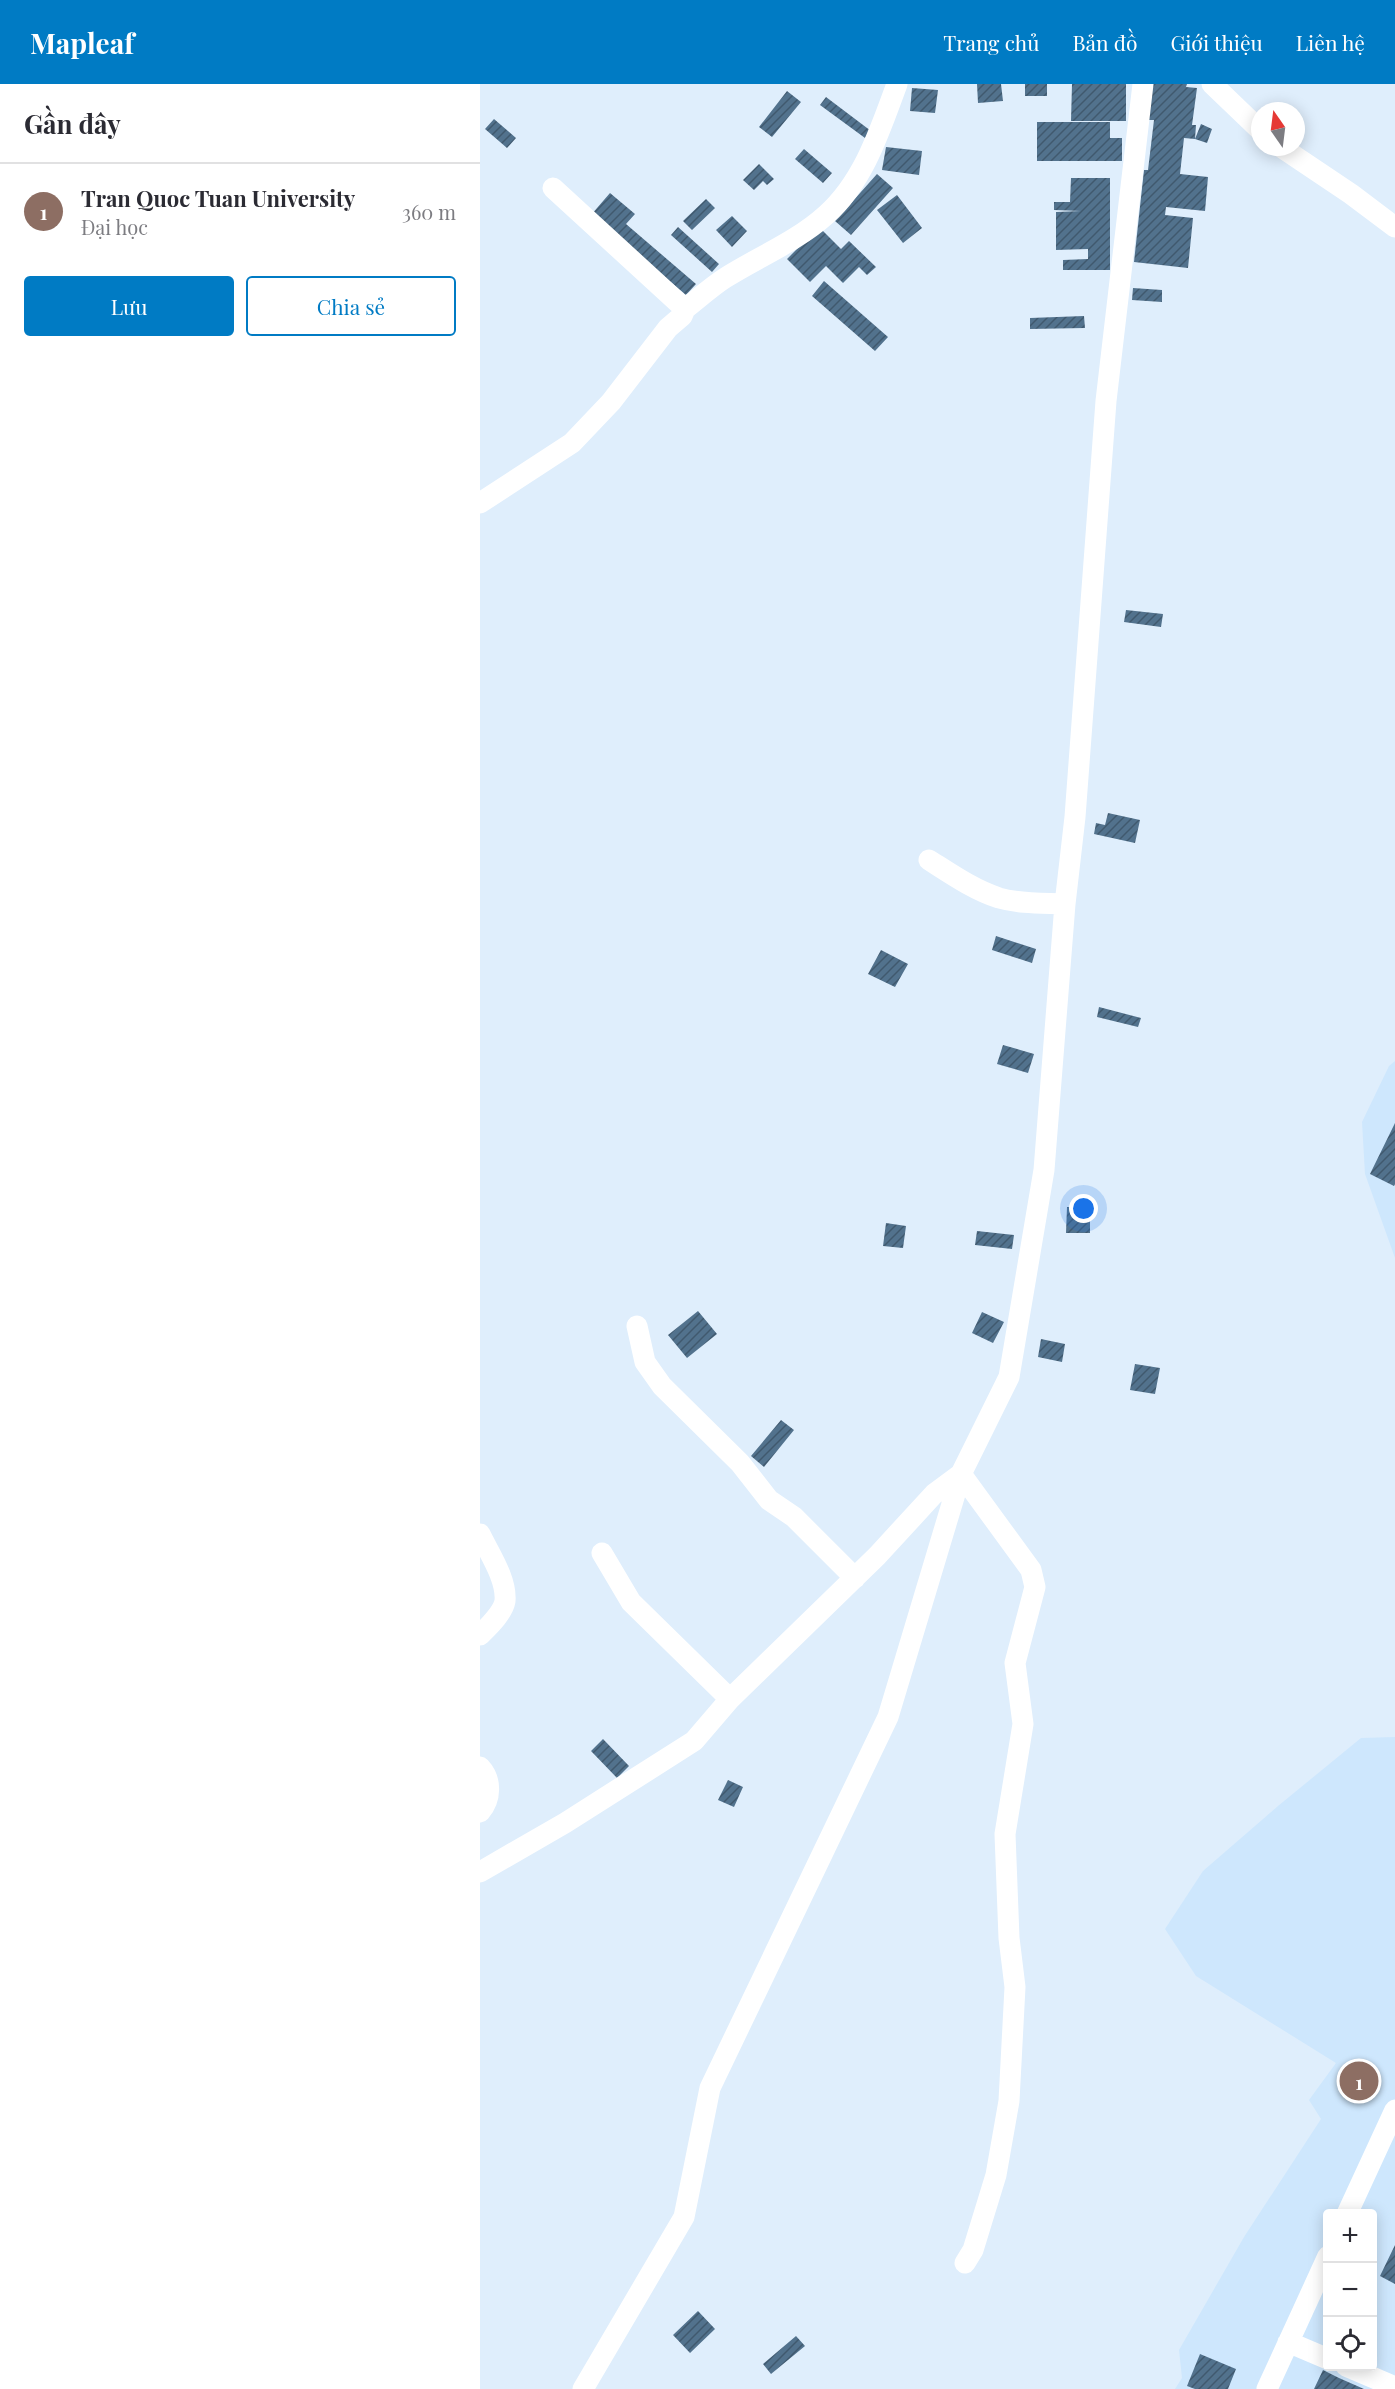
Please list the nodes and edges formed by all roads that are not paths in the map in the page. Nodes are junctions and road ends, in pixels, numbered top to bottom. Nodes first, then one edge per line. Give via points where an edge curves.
1 (897, 84) edge
2 (1143, 84) edge
3 (1212, 84) edge
4 (1251, 121) edge
5 (1294, 156) edge
6 (553, 188) dead end
7 (1395, 227) edge
8 (685, 309) junction
9 (480, 503) edge
10 (929, 860) dead end
11 (1065, 904) junction
12 (637, 1326) dead end
13 (961, 1474) junction
14 (480, 1534) edge
15 (602, 1553) dead end
16 (855, 1578) junction
17 (480, 1635) edge
18 (730, 1699) junction
19 (480, 1767) edge
20 (480, 1812) edge
21 (480, 1872) edge
22 (1395, 2110) edge
23 (1349, 2209) edge
24 (965, 2263) dead end
25 (1325, 2263) edge
26 (1288, 2342) junction
27 (1323, 2357) edge
28 (1356, 2371) edge
29 (1395, 2387) edge
30 (583, 2389) edge
31 (1267, 2389) edge

1 - 8 street via 869,158 827,214 764,258 725,278
2 - 11 street via 1106,401
3 - 4 street
5 - 7 street
6 - 8 street
8 - 9 street via 611,402 572,443
10 - 11 street via 997,897
11 - 13 street via 1044,1170 1009,1377
12 - 16 street via 645,1362 662,1386 740,1463 769,1500 794,1517
13 - 16 street via 934,1494
13 - 24 street via 1031,1570 1035,1587 1015,1663 1023,1724 1005,1834 1009,1938 1016,1987 1009,2101 996,2175 973,2250
13 - 30 street via 888,1717 711,2088 684,2217
14 - 17 street via 504,1586 505,1602
15 - 18 street via 631,1602
16 - 18 street
18 - 21 street via 694,1741
19 - 20 street via 489,1782 486,1804
22 - 23 street
25 - 26 street
26 - 27 street
26 - 31 street
28 - 29 street

